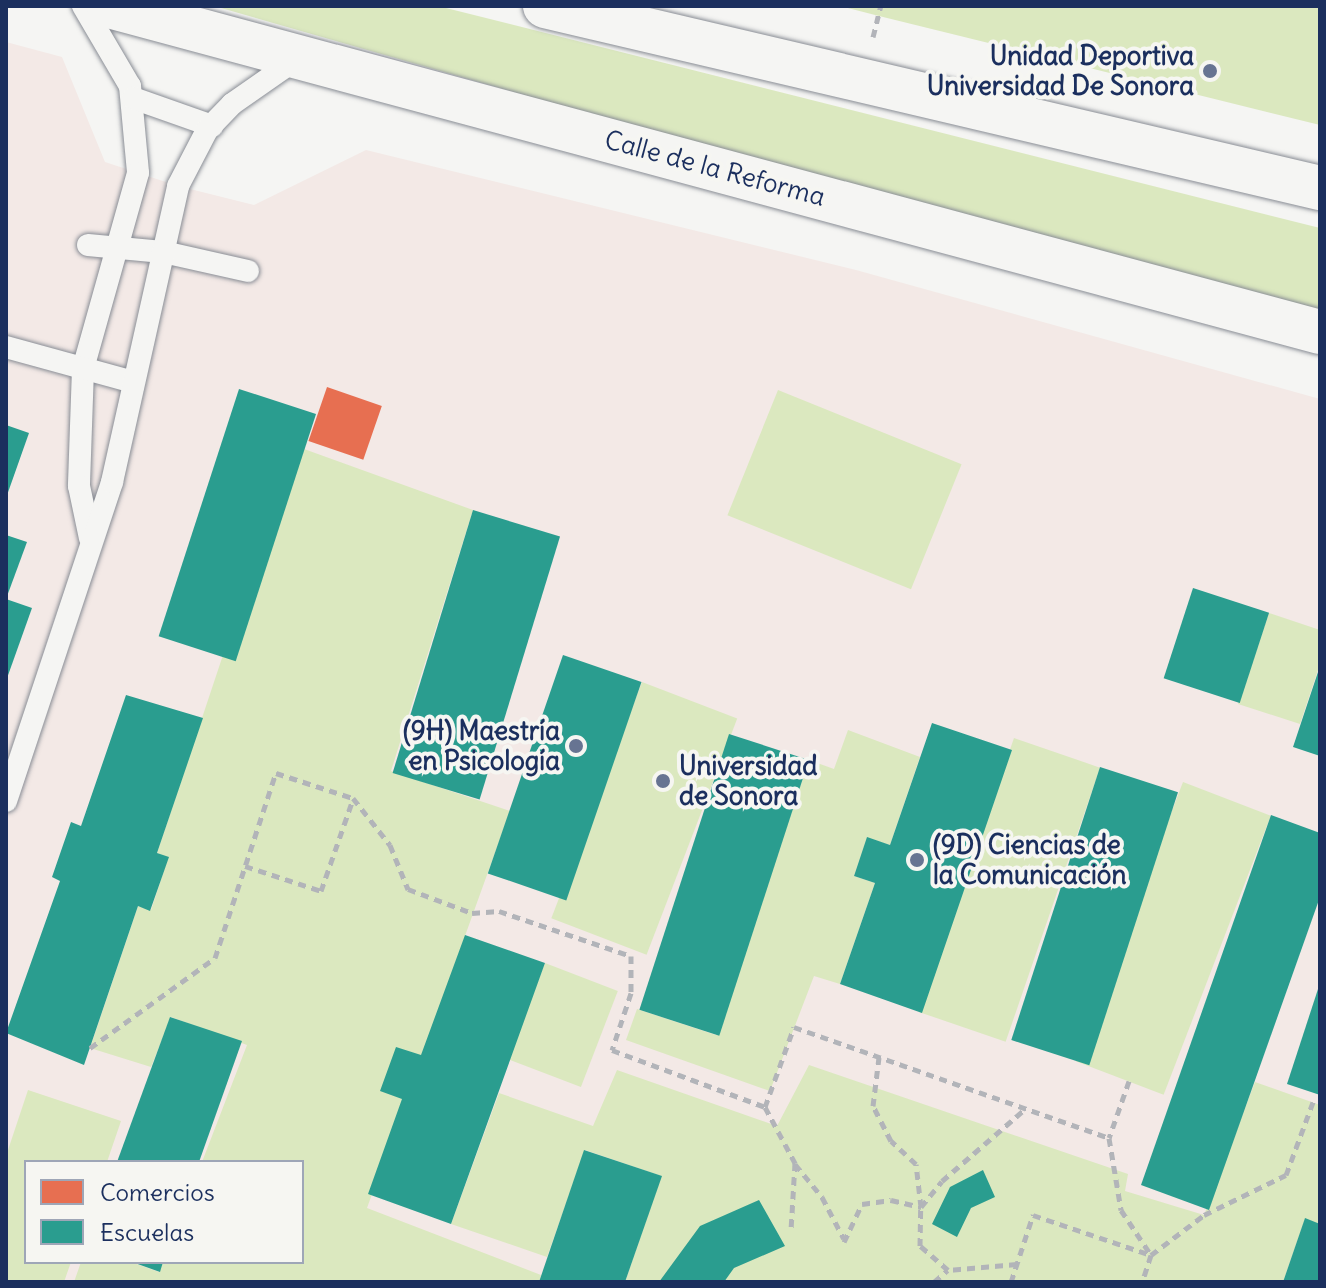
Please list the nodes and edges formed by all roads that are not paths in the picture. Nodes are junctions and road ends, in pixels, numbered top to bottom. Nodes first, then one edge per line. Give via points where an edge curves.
1 (83, 6) edge
2 (109, 6) edge
3 (545, 6) edge
4 (300, 56) junction
5 (133, 98) junction
6 (212, 126) junction
7 (1320, 188) edge
8 (88, 245) dead end
9 (113, 248) junction
10 (163, 252) junction
11 (248, 271) dead end
12 (1320, 332) edge
13 (6, 347) edge
14 (83, 369) junction
15 (133, 382) junction
16 (90, 539) junction
17 (6, 801) edge

1 - 5 lane via 119,63
2 - 4 main road, Calle de la Reforma
3 - 7 main road
4 - 6 lane
4 - 12 main road, Calle de la Reforma
5 - 6 lane
5 - 9 lane via 138,173
6 - 10 lane via 178,186
8 - 9 lane
9 - 10 lane
9 - 14 lane
10 - 11 lane
10 - 15 lane
13 - 14 lane
14 - 15 lane
14 - 16 lane via 79,486
15 - 16 lane via 112,482
16 - 17 lane

